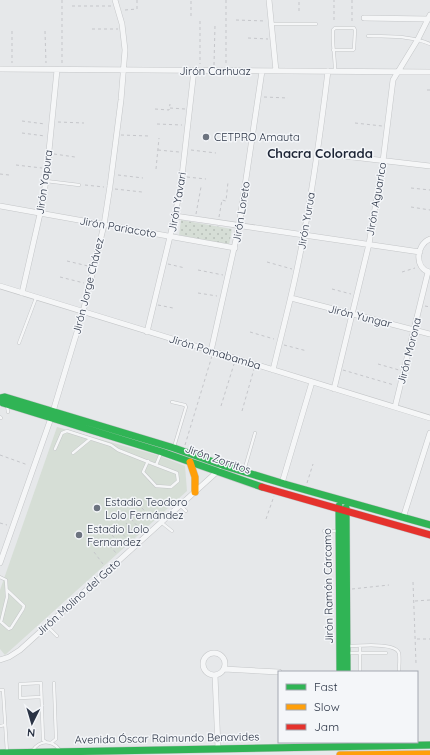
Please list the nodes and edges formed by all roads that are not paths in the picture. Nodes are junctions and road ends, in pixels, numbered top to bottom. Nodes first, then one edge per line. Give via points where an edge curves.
1 (115, 0) edge
2 (269, 0) edge
3 (429, 17) edge
4 (364, 18) dead end
5 (271, 22) junction
6 (316, 24) dead end
7 (368, 36) dead end
8 (418, 39) junction
9 (430, 44) edge
10 (333, 50) junction
11 (0, 69) edge
12 (59, 70) junction
13 (124, 70) junction
14 (194, 70) junction
15 (262, 71) junction
16 (276, 71) junction
17 (328, 71) junction
18 (336, 71) junction
19 (398, 72) junction
20 (430, 72) edge
21 (318, 153) junction
22 (383, 161) junction
23 (430, 166) edge
24 (46, 181) junction
25 (78, 185) dead end
26 (0, 206) edge
27 (40, 214) junction
28 (175, 216) junction
29 (104, 225) junction
30 (239, 226) junction
31 (304, 235) junction
32 (171, 237) junction
33 (430, 239) edge
34 (369, 244) junction
35 (235, 248) junction
36 (420, 252) junction
37 (429, 272) edge
38 (0, 286) edge
39 (22, 293) junction
40 (36, 298) junction
41 (291, 298) junction
42 (83, 312) junction
43 (352, 314) junction
44 (414, 330) junction
45 (147, 332) junction
46 (430, 334) edge
47 (19, 343) dead end
48 (213, 351) junction
49 (273, 370) junction
50 (312, 382) junction
51 (334, 389) junction
52 (0, 400) edge
53 (172, 402) dead end
54 (396, 407) junction
55 (52, 414) junction
56 (430, 418) edge
57 (255, 433) dead end
58 (430, 433) edge
59 (90, 438) junction
60 (174, 448) junction
61 (55, 449) dead end
62 (162, 452) junction
63 (74, 453) dead end
64 (148, 461) junction
65 (190, 462) junction
66 (156, 465) junction
67 (225, 466) junction
68 (217, 472) junction
69 (244, 472) junction
70 (282, 484) junction
71 (195, 492) junction
72 (342, 501) junction
73 (180, 505) junction
74 (342, 510) junction
75 (186, 512) dead end
76 (403, 518) junction
77 (162, 523) junction
78 (430, 526) edge
79 (172, 531) dead end
80 (324, 531) dead end
81 (339, 531) junction
82 (430, 535) edge
83 (0, 563) edge
84 (343, 572) junction
85 (0, 577) edge
86 (7, 590) junction
87 (47, 626) junction
88 (57, 636) dead end
89 (360, 646) junction
90 (343, 650) junction
91 (360, 653) junction
92 (386, 653) dead end
93 (0, 660) edge
94 (224, 669) junction
95 (340, 671) edge
96 (347, 671) edge
97 (360, 671) edge
98 (399, 671) edge
99 (278, 672) edge
100 (216, 675) junction
101 (54, 683) dead end
102 (0, 690) edge
103 (41, 697) junction
104 (5, 725) junction
105 (0, 726) edge
106 (46, 742) junction
107 (51, 743) junction
108 (344, 744) edge
109 (416, 744) edge
110 (430, 745) edge
111 (218, 748) junction
112 (60, 751) junction
113 (32, 752) junction
114 (3, 753) edge
115 (430, 754) edge
116 (341, 755) edge
117 (348, 755) edge
118 (396, 755) edge

1 - 13 street, Jirón Jorge Chávez via 123,29
2 - 5 street
3 - 4 street
3 - 8 street, Jirón Aguarico
5 - 6 lane
5 - 16 street
7 - 8 lane
8 - 9 lane
8 - 19 street, Jirón Aguarico
10 - 10 lane via 333,30 354,28 354,49
10 - 18 lane
11 - 12 street, Jirón Carhuaz
12 - 13 street, Jirón Carhuaz
12 - 24 street, Jirón Yapura
13 - 14 street, Jirón Carhuaz
13 - 29 street, Jirón Jorge Chávez
14 - 15 street, Jirón Carhuaz
14 - 28 street, Jirón Yavari
15 - 16 street, Jirón Carhuaz
15 - 30 street, Jirón Loreto
16 - 17 street, Jirón Carhuaz
17 - 18 street, Jirón Carhuaz
17 - 21 street, Jirón Yurua
18 - 19 street, Jirón Carhuaz
19 - 20 street, Jirón Carhuaz
19 - 22 street, Jirón Aguarico via 393,80
21 - 22 street
21 - 31 street, Jirón Yurua
22 - 23 street
22 - 34 street, Jirón Aguarico
24 - 25 lane
24 - 27 street, Jirón Yapura
26 - 27 street, Jirón Pariacoto
27 - 29 street, Jirón Pariacoto
27 - 39 street, Jirón Yapura
28 - 30 street
28 - 32 street, Jirón Yavari
29 - 32 street, Jirón Pariacoto
29 - 42 street, Jirón Jorge Chávez
30 - 31 street
30 - 35 street, Jirón Loreto
31 - 34 street
31 - 41 street, Jirón Yurua
32 - 35 street, Jirón Pariacoto
32 - 45 street, Jirón Yavari
33 - 36 street via 422,244
34 - 36 street
34 - 43 street, Jirón Aguarico
35 - 48 street, Jirón Loreto
36 - 37 street via 420,266
37 - 44 street, Jirón Morona
38 - 39 street, Jirón Pomabamba
39 - 40 street, Jirón Pomabamba
40 - 42 street, Jirón Pomabamba
40 - 47 lane
41 - 43 street, Jirón Yungar
41 - 49 street, Jirón Yurua
42 - 45 street, Jirón Pomabamba
42 - 55 street, Jirón Jorge Chávez
43 - 44 street, Jirón Yungar
43 - 51 street, Jirón Aguarico
44 - 46 street, Jirón Yungar
44 - 54 street, Jirón Morona
45 - 48 street, Jirón Pomabamba
48 - 49 street, Jirón Pomabamba
49 - 50 street, Jirón Pomabamba
50 - 51 street, Jirón Pomabamba
50 - 70 street
51 - 54 street, Jirón Pomabamba
52 - 55 main road, Jirón Zorritos via 5,397
52 - 55 main road, Jirón Zorritos via 8,408 20,412
53 - 60 lane via 186,407
54 - 56 street, Jirón Pomabamba
55 - 60 main road, Jirón Zorritos
55 - 62 main road, Jirón Zorritos
55 - 83 street, Jirón Jorge Chávez
57 - 69 lane
58 - 76 street
59 - 61 lane via 64,432
59 - 63 lane
59 - 64 lane
60 - 67 main road, Jirón Zorritos
62 - 65 main road, Jirón Zorritos
62 - 66 lane
64 - 66 lane
64 - 66 lane via 143,472 156,486 172,487 178,481 177,473
65 - 68 main road, Jirón Zorritos
65 - 71 main road via 195,477
67 - 68 street, Jirón Molino del Gato
67 - 69 main road, Jirón Zorritos
68 - 71 street, Jirón Molino del Gato
68 - 74 main road, Jirón Zorritos
69 - 70 main road, Jirón Zorritos
70 - 72 main road, Jirón Zorritos
71 - 73 street, Jirón Molino del Gato
72 - 74 main road, Jirón Ramón Cárcamo
72 - 76 main road, Jirón Zorritos
73 - 75 lane
73 - 77 street, Jirón Molino del Gato
74 - 81 main road, Jirón Ramón Cárcamo
74 - 82 main road, Jirón Zorritos
74 - 84 main road, Jirón Ramón Cárcamo
76 - 78 main road, Jirón Zorritos
77 - 79 lane
77 - 87 street, Jirón Molino del Gato
80 - 81 lane
81 - 84 main road, Jirón Ramón Cárcamo
84 - 90 main road, Jirón Ramón Cárcamo
84 - 90 main road, Jirón Ramón Cárcamo via 346,590
85 - 86 lane via 6,580
86 - 86 lane via 1,622 9,629 24,610 24,606
87 - 88 lane
87 - 93 street, Jirón Molino del Gato via 14,654
89 - 90 lane
89 - 91 lane
89 - 98 lane via 395,648 399,654
90 - 91 lane
90 - 95 main road, Jirón Ramón Cárcamo
90 - 96 main road, Jirón Ramón Cárcamo
91 - 92 lane
91 - 97 lane
94 - 99 street
94 - 100 street
94 - 100 street via 226,662 222,656 216,652 208,654 204,660 204,667 208,673
100 - 111 street
101 - 107 lane via 56,739
102 - 104 lane via 3,690
103 - 103 lane via 41,684 20,684 20,698
103 - 106 lane via 43,740
104 - 105 lane
104 - 114 lane
106 - 107 lane
106 - 113 lane via 37,745
107 - 112 lane
108 - 109 main road, Avenida Óscar Raimundo Benavides
108 - 111 main road, Avenida Óscar Raimundo Benavides
108 - 116 main road
108 - 117 main road
109 - 110 main road, Avenida Óscar Raimundo Benavides
111 - 112 main road, Avenida Óscar Raimundo Benavides
112 - 113 main road, Avenida Óscar Raimundo Benavides
113 - 114 main road, Avenida Óscar Raimundo Benavides
115 - 118 main road
116 - 117 main road
117 - 118 main road

